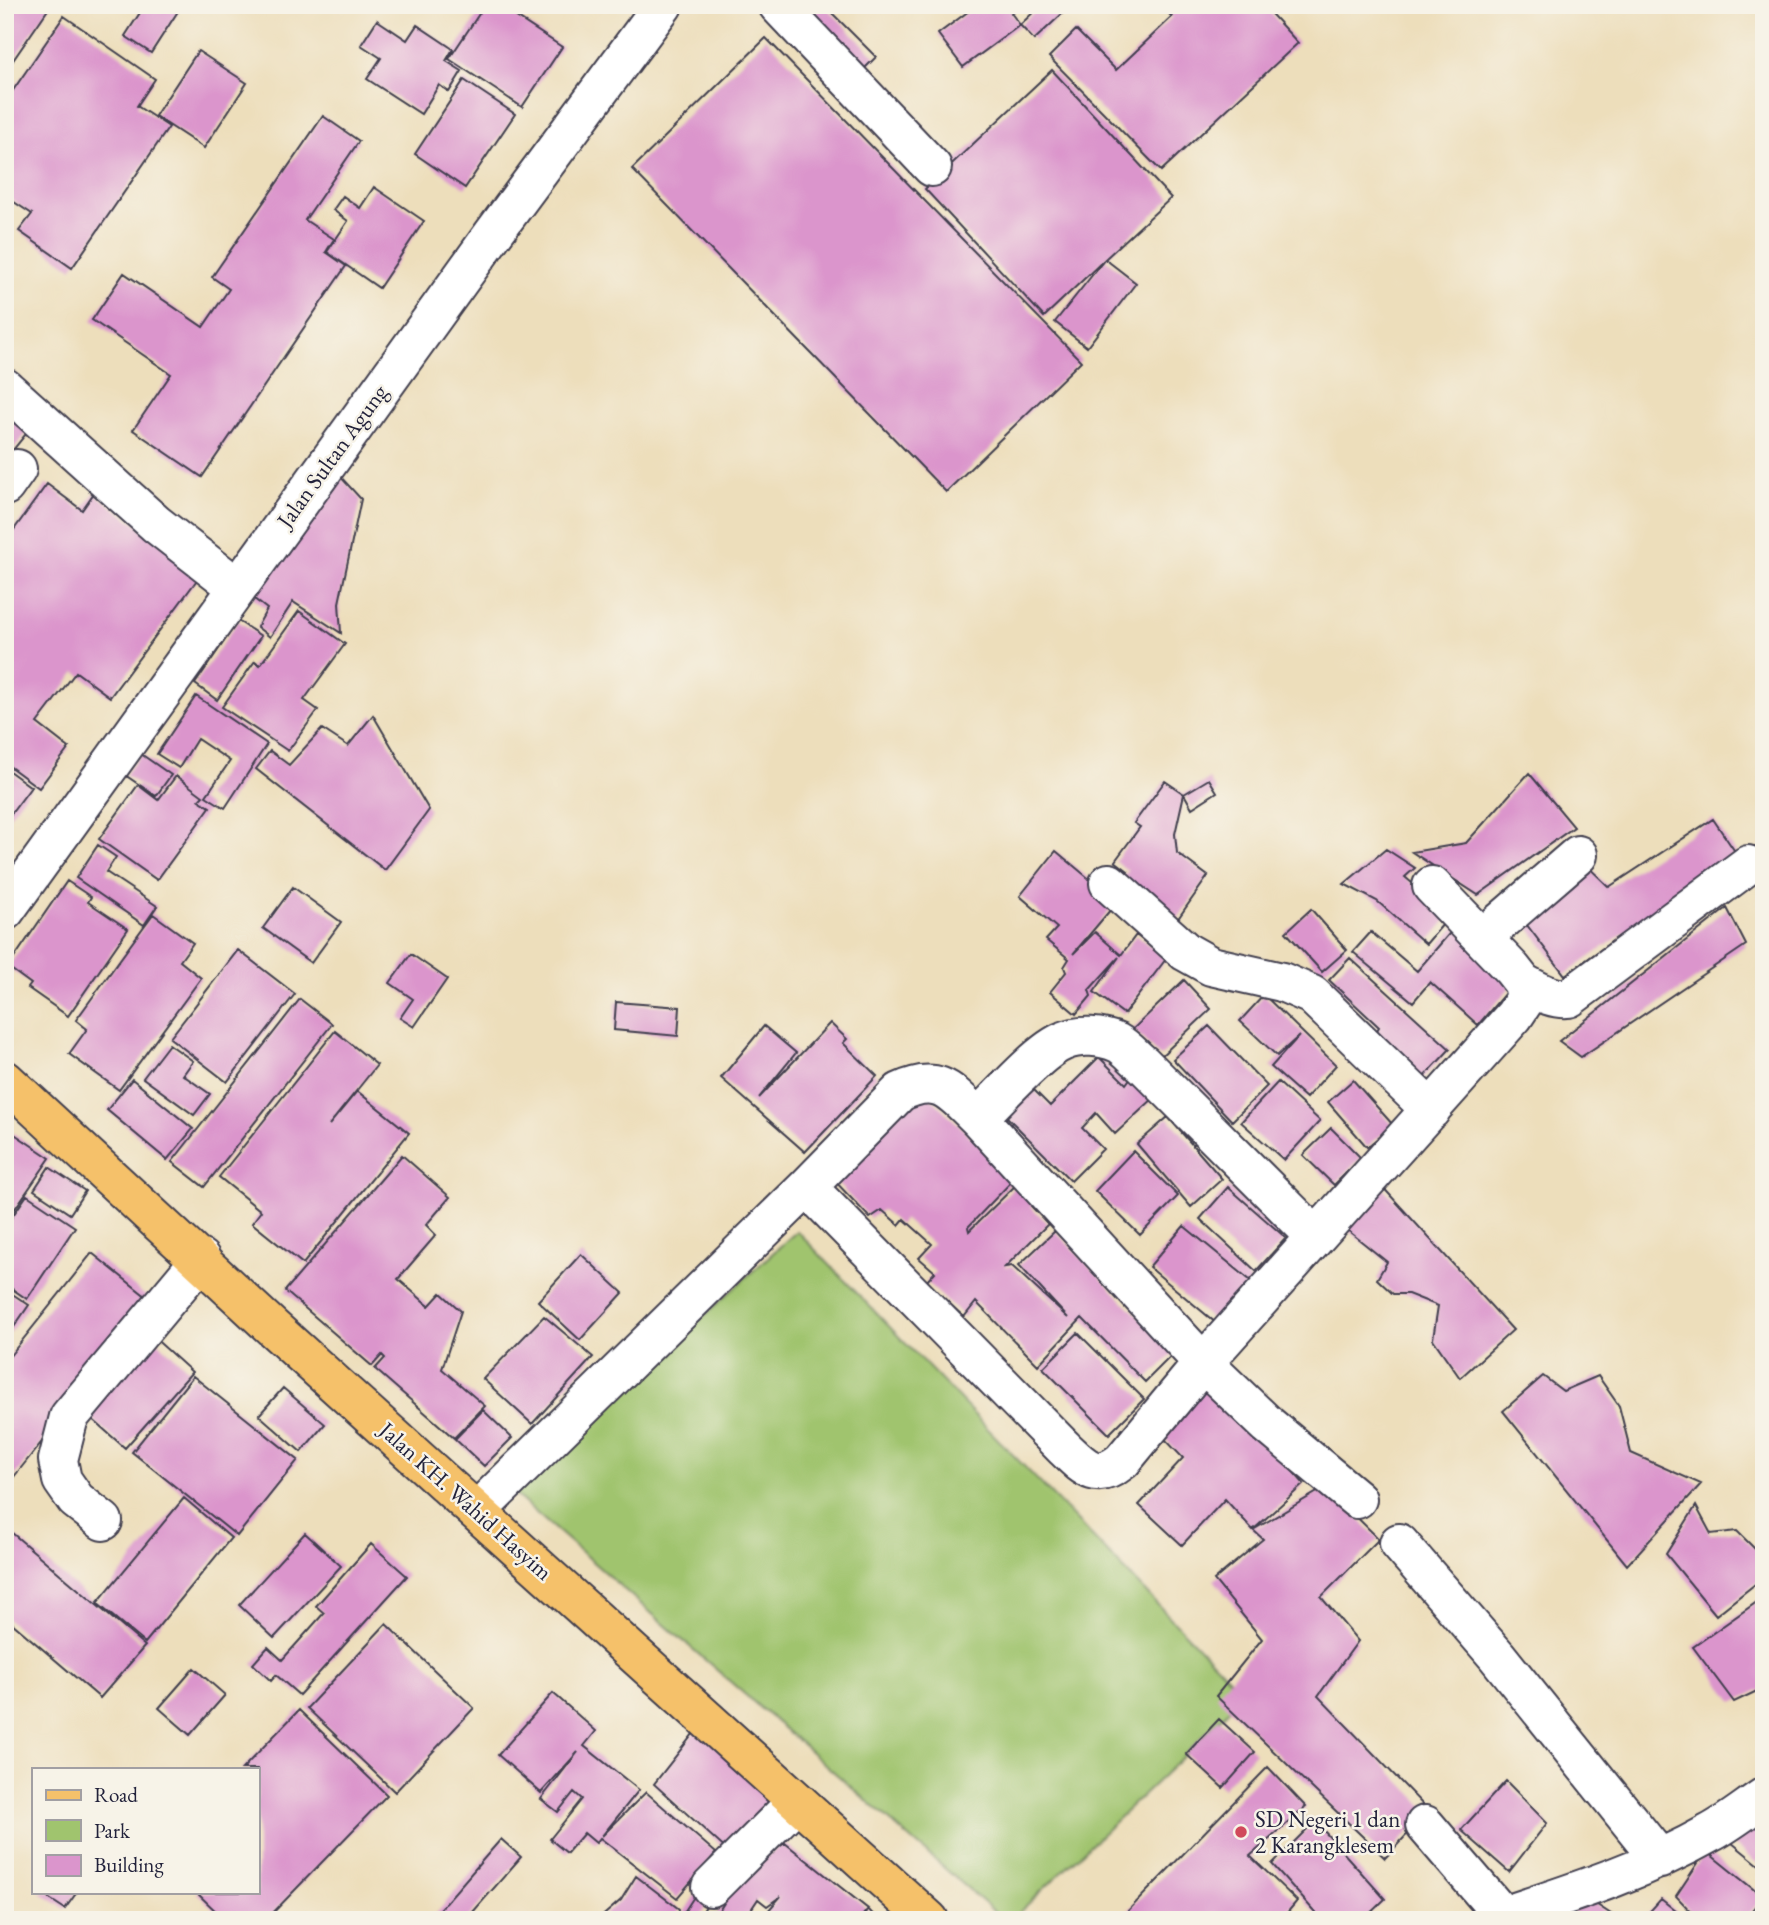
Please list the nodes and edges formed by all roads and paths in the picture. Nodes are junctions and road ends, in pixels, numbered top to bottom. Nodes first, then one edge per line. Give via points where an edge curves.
1 (778, 5) edge
2 (646, 12) edge
3 (932, 167) dead end
4 (5, 388) edge
5 (236, 587) junction
6 (1578, 855) dead end
7 (1748, 865) dead end
8 (1109, 883) dead end
9 (1432, 886) dead end
10 (5, 911) edge
11 (1482, 938) junction
12 (1523, 983) junction
13 (5, 1080) edge
14 (1431, 1110) junction
15 (978, 1118) junction
16 (807, 1187) junction
17 (1315, 1236) junction
18 (201, 1259) junction
19 (1203, 1363) junction
20 (1357, 1499) dead end
21 (477, 1511) junction
22 (103, 1521) dead end
23 (1399, 1543) dead end
24 (1764, 1797) edge
25 (797, 1801) junction
26 (1425, 1825) dead end
27 (1660, 1859) junction
28 (711, 1887) dead end
29 (1497, 1918) edge
30 (926, 1919) edge

1 - 3 street
2 - 5 street, Jalan Sultan Agung via 493,234
4 - 5 street via 156,524
5 - 10 street, Jalan Sultan Agung
6 - 11 street
7 - 12 street via 1569,998 1548,996
8 - 14 street via 1186,952 1211,966 1282,982 1312,995
9 - 11 street
11 - 12 street
12 - 14 street via 1526,998 1514,1016
13 - 18 main road, Jalan KH. Wahid Hasyim
14 - 17 street
15 - 16 street via 935,1083 916,1084 900,1092
15 - 17 street via 1048,1050 1065,1040 1104,1038 1120,1044 1143,1065
15 - 19 street
16 - 19 street via 1081,1465 1093,1472 1110,1471 1122,1461
16 - 21 street
17 - 19 street
18 - 21 main road, Jalan KH. Wahid Hasyim
18 - 22 street via 69,1417 58,1460 62,1480 76,1500
19 - 20 street
21 - 25 main road, Jalan KH. Wahid Hasyim
23 - 27 street via 1497,1656
24 - 27 street
25 - 28 street
25 - 30 main road, Jalan KH. Wahid Hasyim
26 - 29 street
27 - 29 street

